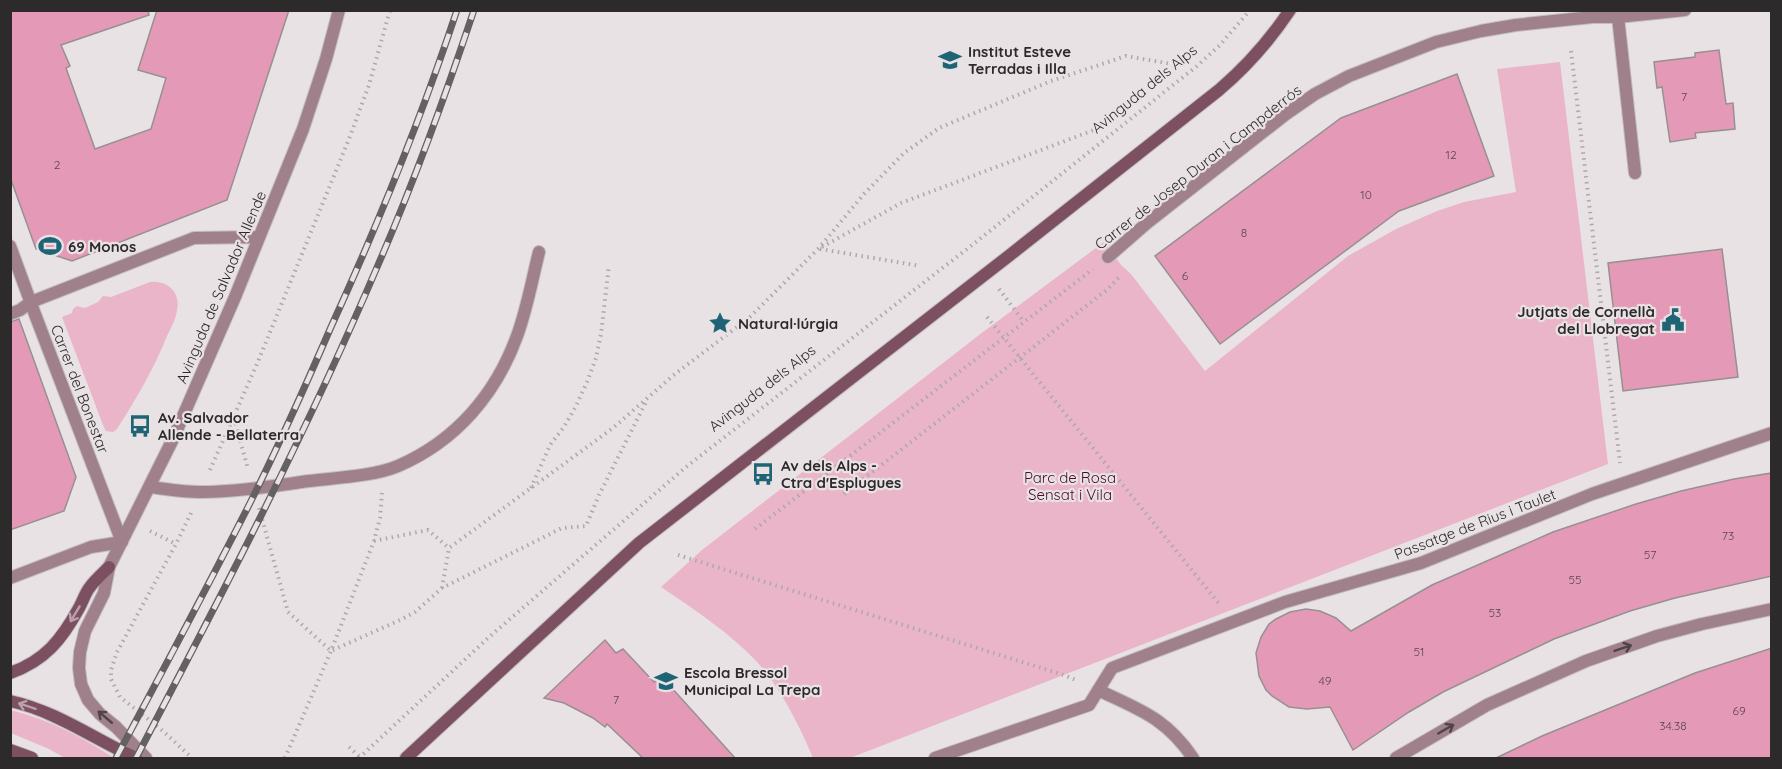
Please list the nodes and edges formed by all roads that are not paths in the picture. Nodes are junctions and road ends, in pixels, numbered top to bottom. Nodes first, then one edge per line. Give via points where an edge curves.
1 (339, 10) edge
2 (1290, 10) edge
3 (1685, 10) edge
4 (1618, 18) junction
5 (1635, 173) dead end
6 (259, 237) junction
7 (10, 246) edge
8 (539, 252) dead end
9 (1108, 257) road end
10 (30, 302) junction
11 (10, 314) edge
12 (1772, 434) edge
13 (150, 487) junction
14 (122, 543) junction
15 (109, 567) junction
16 (10, 578) edge
17 (1772, 609) edge
18 (10, 673) edge
19 (1098, 690) junction
20 (10, 701) edge
21 (10, 750) edge
22 (32, 759) edge
23 (136, 759) edge
24 (146, 759) edge
25 (405, 759) edge
26 (935, 759) edge
27 (1192, 759) edge
28 (1396, 759) edge

1 - 6 street, Avinguda de Salvador Allende via 303,129
2 - 25 street via 1249,62 1212,96 639,543
3 - 4 street, Carrer de Josep Duran i Campderrós
4 - 5 street
4 - 9 street, Carrer de Josep Duran i Campderrós via 1583,18 1480,31 1436,42 1349,76 1286,114
6 - 10 street via 194,238
6 - 13 street, Avinguda de Salvador Allende
7 - 10 street, Carrer del Bonestar
8 - 13 street via 518,335 500,376 481,404 430,449 397,467 380,471 201,492
10 - 11 street
10 - 14 street, Carrer del Bonestar
12 - 19 street, Passatge de Rius i Taulet via 1592,494 1421,563 1286,602 1233,622 1112,668
13 - 14 street, Avinguda de Salvador Allende
14 - 15 street, Avinguda de Salvador Allende
14 - 16 street via 91,547
15 -> 18 street via 90,586 48,652
24 -> 15 street, Avinguda de Salvador Allende via 100,714 81,684 79,668 85,631 104,593
28 -> 17 street via 1487,705 1586,661 1657,636
19 - 26 street, Passatge de Rius i Taulet via 1089,705
19 - 27 street via 1166,726
23 -> 20 street via 84,730
21 - 22 street

